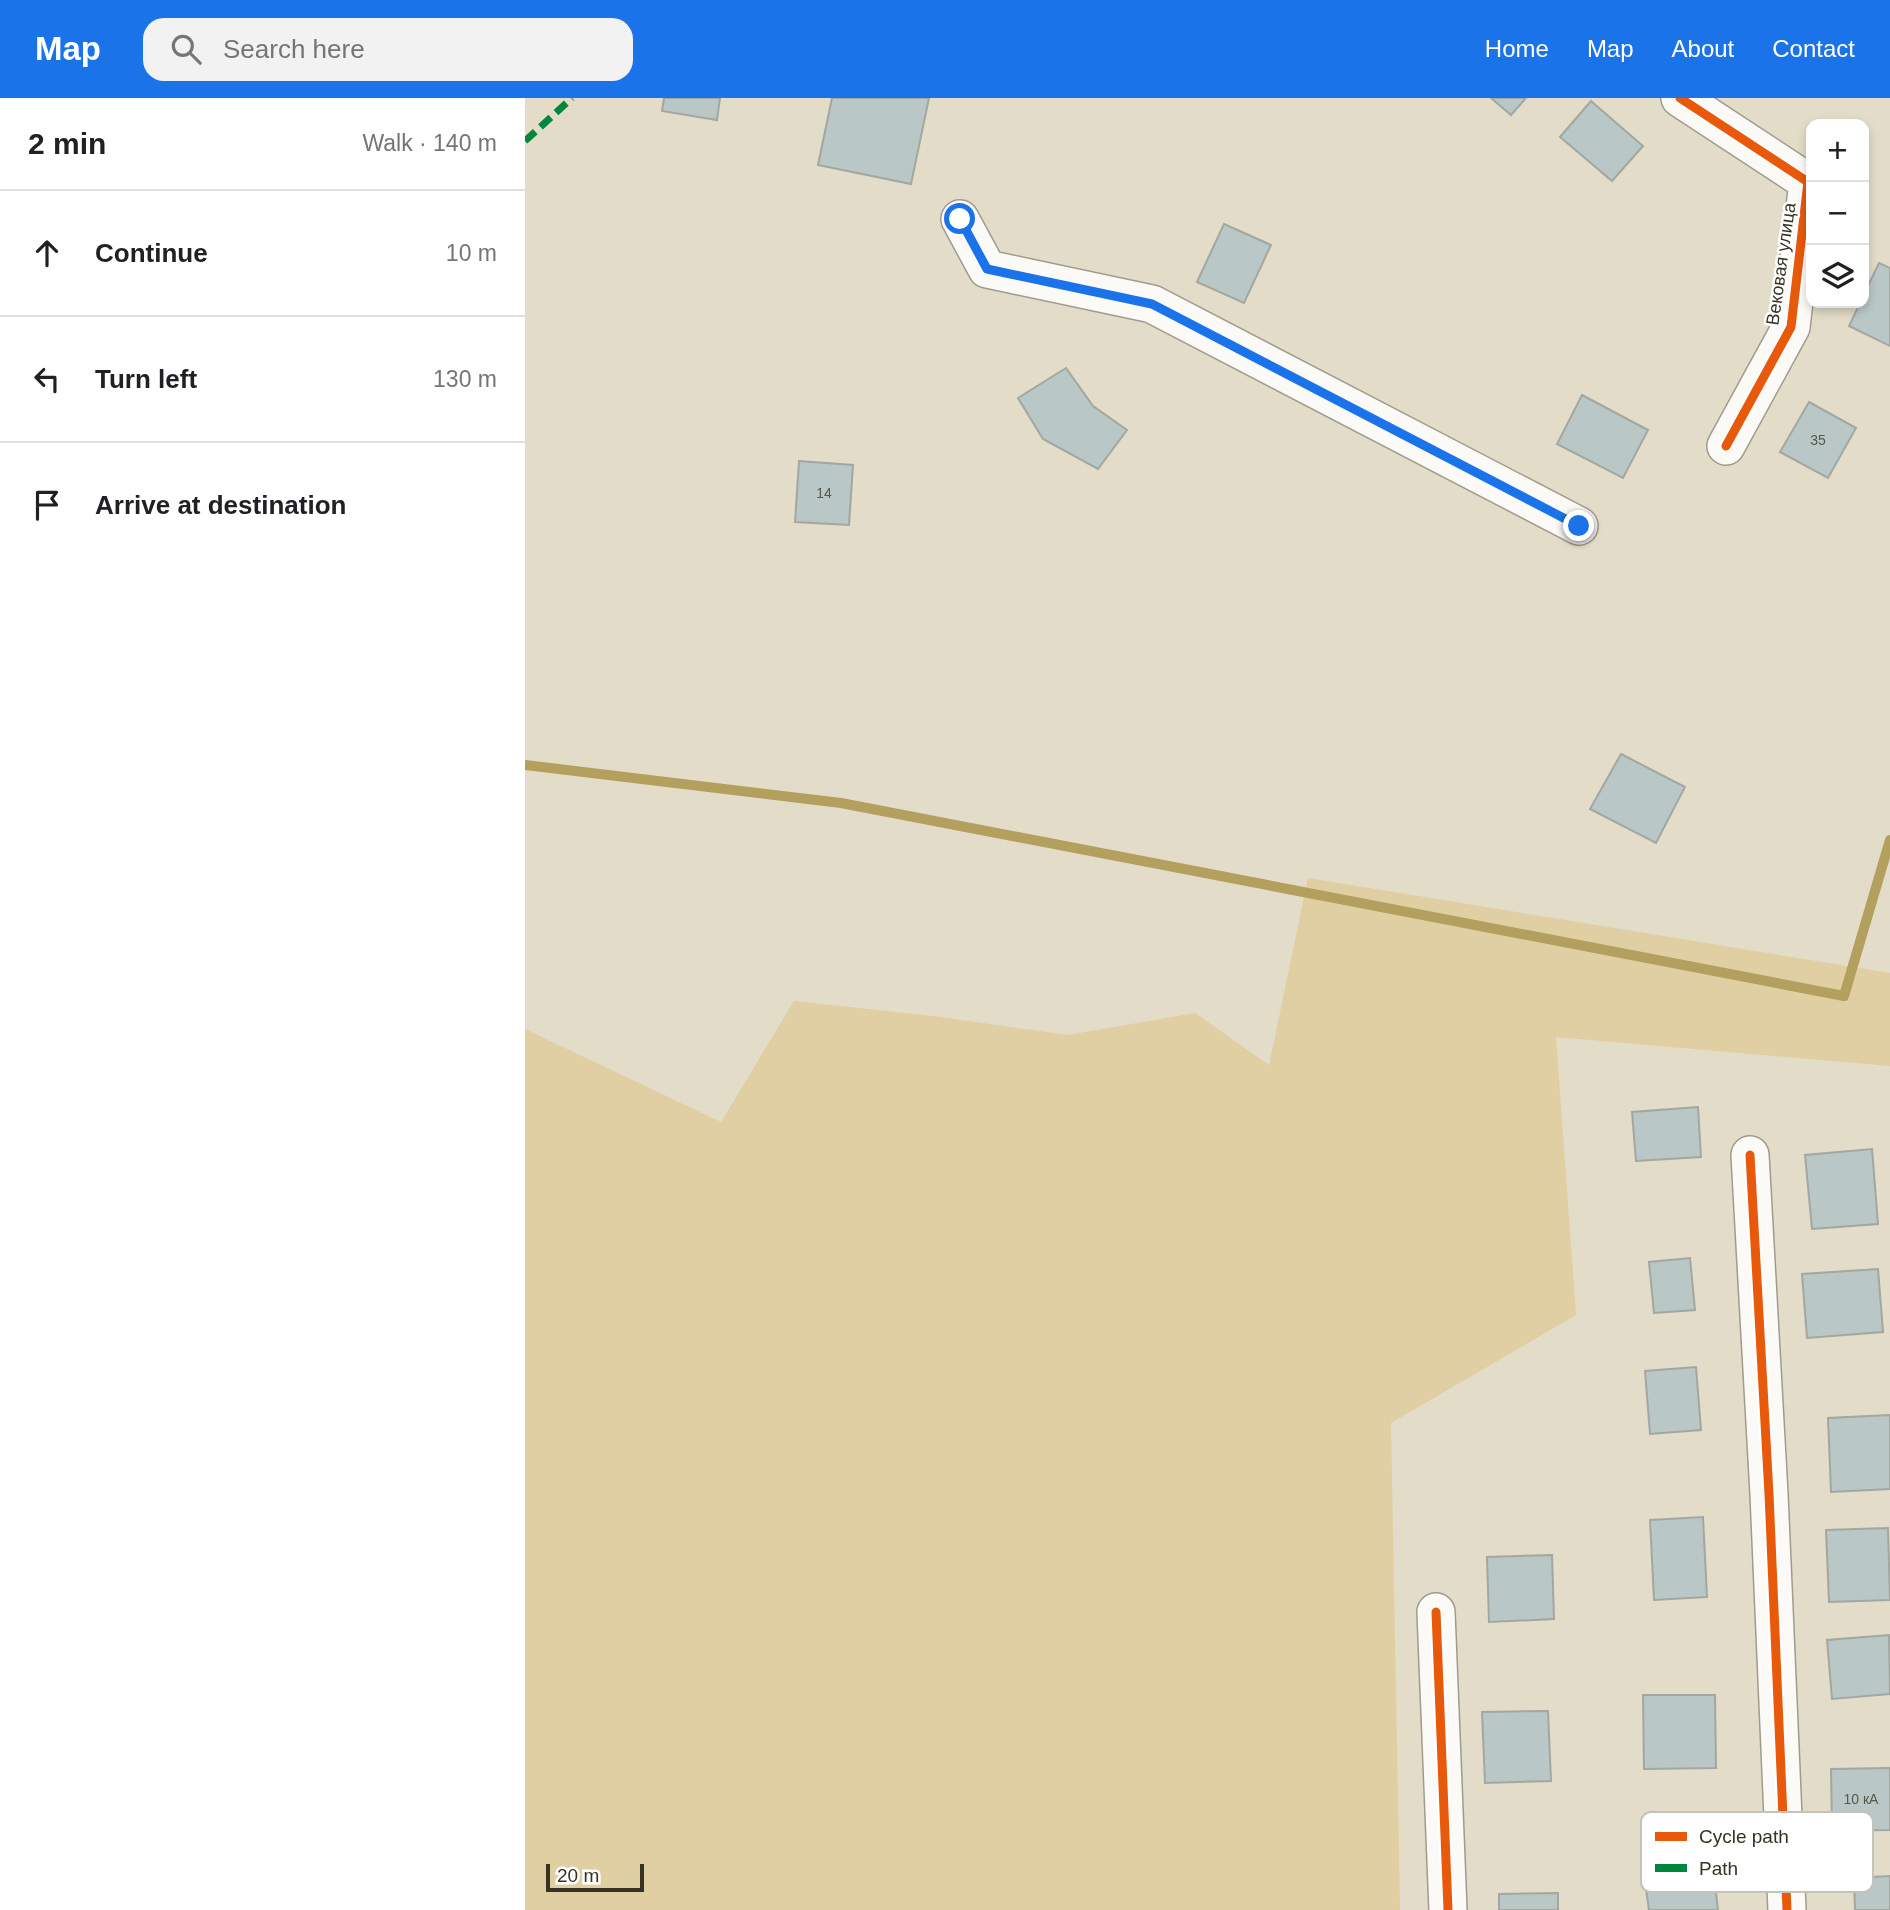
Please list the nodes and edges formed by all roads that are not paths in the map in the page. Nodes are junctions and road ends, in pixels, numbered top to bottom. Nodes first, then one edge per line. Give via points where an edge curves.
1 (1680, 98) edge
2 (960, 219) dead end
3 (1725, 446) dead end
4 (1579, 526) dead end
5 (1750, 1155) dead end
6 (1436, 1612) dead end
7 (1783, 1812) edge
8 (1786, 1892) edge
9 (1448, 1910) edge
10 (1787, 1910) edge

1 - 3 street, Вековая улица via 1808,182 1791,327
2 - 4 street via 987,269 1152,304
5 - 7 street
6 - 9 street
8 - 10 street

